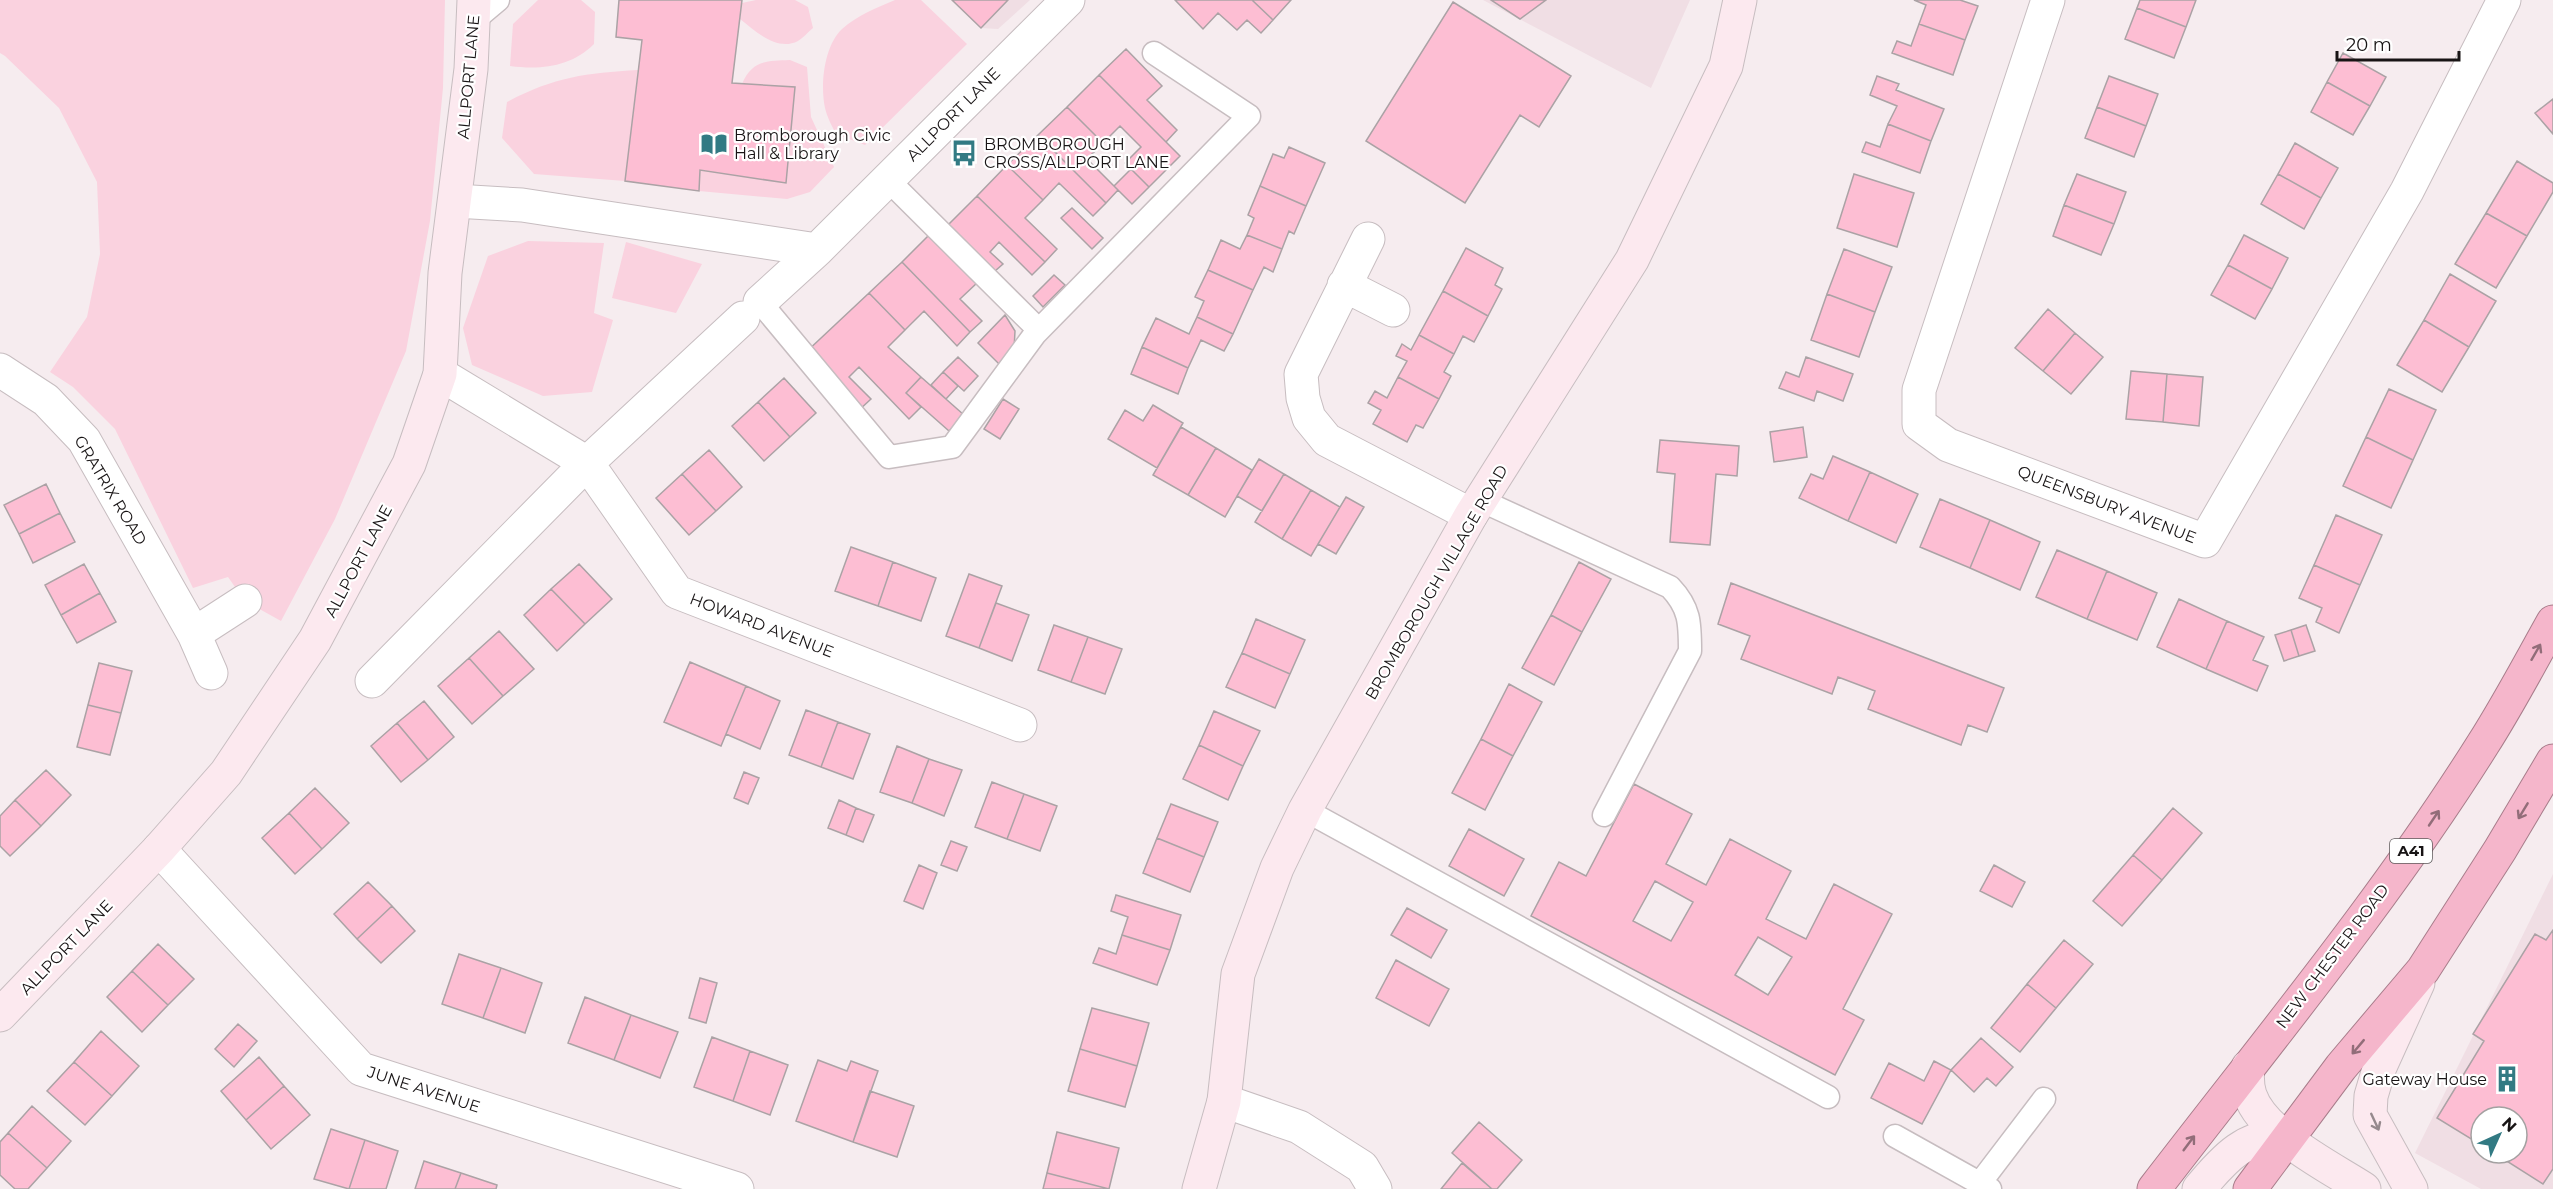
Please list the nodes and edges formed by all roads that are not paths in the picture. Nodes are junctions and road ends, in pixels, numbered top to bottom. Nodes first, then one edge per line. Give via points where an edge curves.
1 (498, 0) edge
2 (1068, 0) edge
3 (1740, 0) edge
4 (2048, 0) edge
5 (2504, 0) edge
6 (474, 11) edge
7 (1154, 53) dead end
8 (888, 180) junction
9 (455, 201) junction
10 (1368, 239) dead end
11 (817, 250) junction
12 (1344, 285) junction
13 (752, 310) junction
14 (1393, 310) dead end
15 (1039, 330) junction
16 (0, 370) edge
17 (440, 374) junction
18 (587, 463) junction
19 (1476, 508) junction
20 (245, 602) dead end
21 (2553, 622) edge
22 (194, 634) junction
23 (211, 673) dead end
24 (372, 681) dead end
25 (1020, 726) dead end
26 (2553, 761) edge
27 (1305, 810) junction
28 (1604, 814) dead end
29 (159, 849) junction
30 (2423, 970) junction
31 (0, 1016) edge
32 (2247, 1067) junction
33 (1828, 1097) dead end
34 (2044, 1099) dead end
35 (1224, 1101) junction
36 (1895, 1136) dead end
37 (2288, 1140) junction
38 (1985, 1186) edge
39 (737, 1189) edge
40 (1199, 1189) edge
41 (1375, 1189) edge
42 (2154, 1189) edge
43 (2199, 1189) edge
44 (2250, 1189) edge
45 (2364, 1189) edge
46 (2412, 1189) edge

1 - 6 lane
2 - 8 street, ALLPORT LANE
3 - 19 street, BROMBOROUGH VILLAGE ROAD via 1726,66 1632,260
4 - 5 street, QUEENSBURY AVENUE via 1919,390 1919,424 1948,445 2205,541 2407,191
6 - 9 street, ALLPORT LANE
7 - 15 lane via 1249,116
8 - 11 street, ALLPORT LANE
8 - 15 lane
9 - 11 street via 522,205
9 - 17 street, ALLPORT LANE via 445,273
10 - 12 street
11 - 13 street, ALLPORT LANE
12 - 14 street
12 - 19 street via 1301,374 1309,418 1327,441
13 - 15 lane via 889,457 952,447
13 - 18 street, ALLPORT LANE
16 - 22 street, GRATRIX ROAD via 46,400 84,440
17 - 18 street, HOWARD AVENUE
17 - 29 street, ALLPORT LANE via 409,464 315,640 226,773
18 - 24 street, ALLPORT LANE
18 - 25 street, HOWARD AVENUE via 677,592
19 - 27 street, BROMBOROUGH VILLAGE ROAD
19 - 28 lane via 1670,587 1683,600 1690,625 1690,651
20 - 22 street
32 -> 21 highway, NEW CHESTER ROAD / A41 via 2423,834 2484,744
22 - 23 street, GRATRIX ROAD
26 -> 30 highway
27 - 33 lane
27 - 35 street, BROMBOROUGH VILLAGE ROAD via 1277,868 1238,974
29 - 31 street, ALLPORT LANE
29 - 39 street, JUNE AVENUE via 361,1069
30 -> 37 highway via 2341,1067
30 -> 46 street via 2379,1069 2370,1115
32 - 37 street via 2250,1096
42 -> 32 highway, NEW CHESTER ROAD / A41
34 - 38 lane
35 - 40 street, BROMBOROUGH VILLAGE ROAD
35 - 41 street via 1299,1127 1362,1167
36 - 38 lane
37 - 43 street via 2272,1137 2252,1141 2217,1167
37 - 44 highway
37 - 45 street

